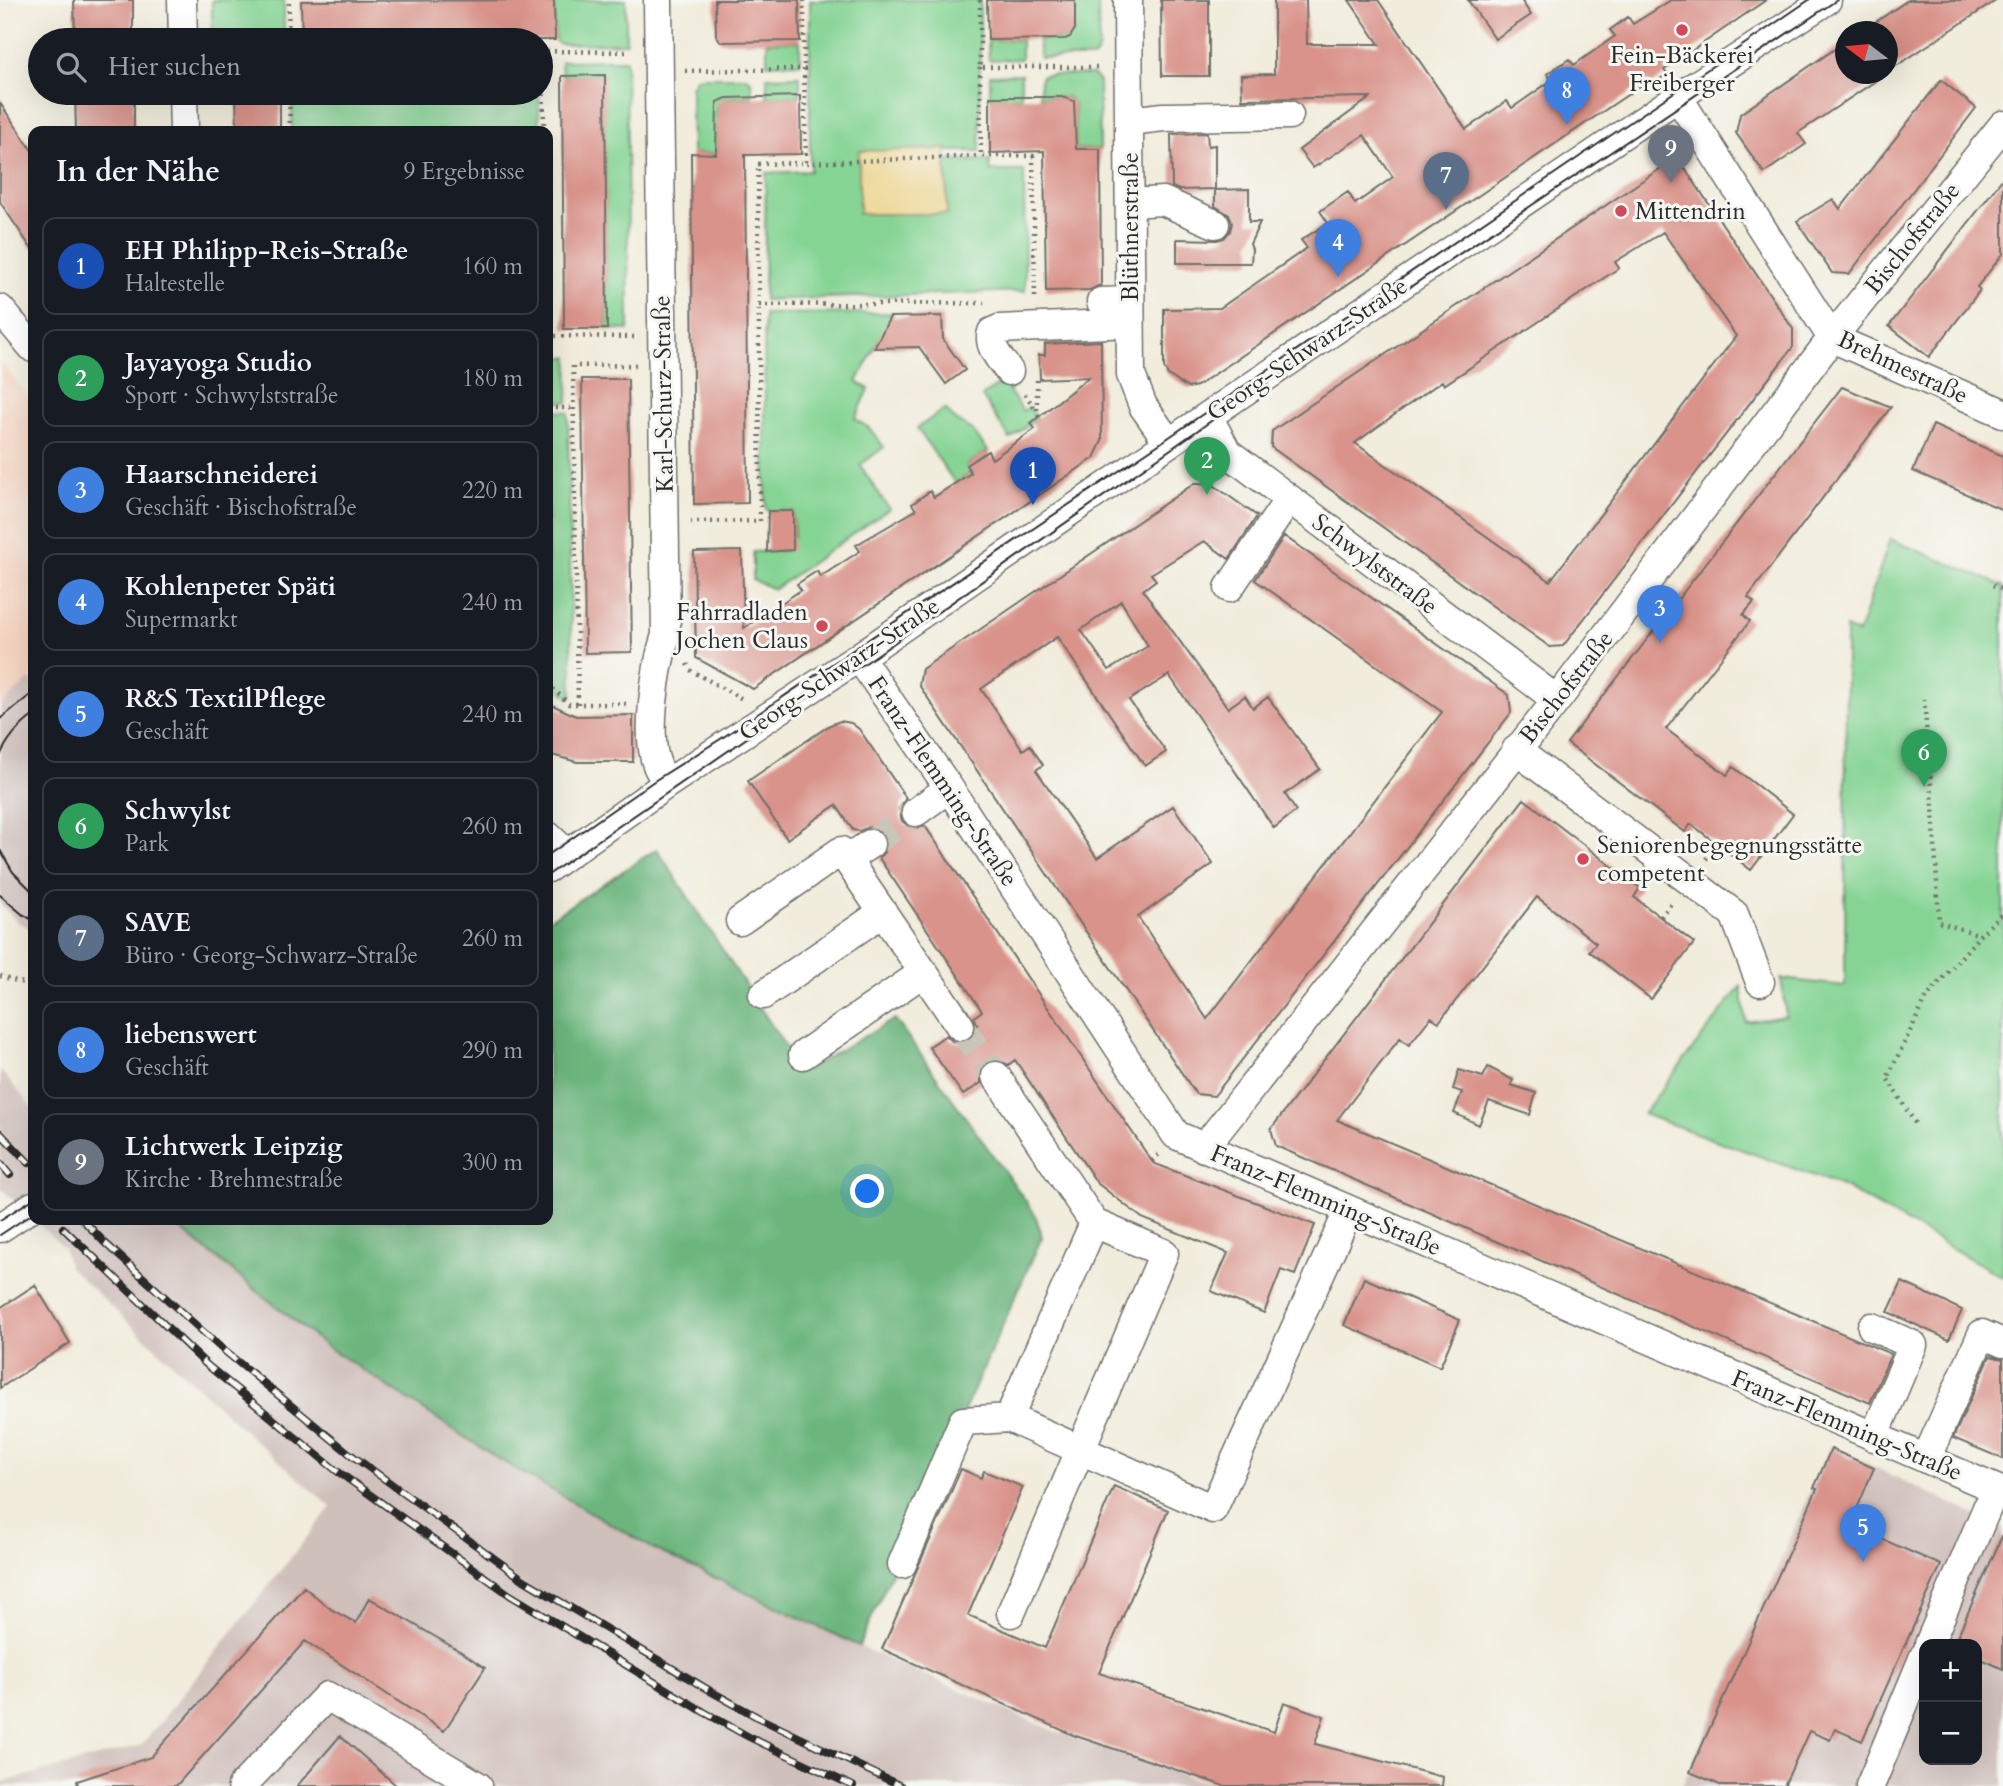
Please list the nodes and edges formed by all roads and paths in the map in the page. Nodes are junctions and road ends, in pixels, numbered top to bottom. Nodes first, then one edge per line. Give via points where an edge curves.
1 (182, 0) edge
2 (289, 0) edge
3 (658, 0) edge
4 (804, 0) edge
5 (979, 0) edge
6 (1128, 0) edge
7 (1812, 4) edge
8 (183, 28) edge
9 (288, 28) edge
10 (553, 52) edge
11 (659, 62) junction
12 (980, 67) junction
13 (1129, 67) junction
14 (804, 69) junction
15 (1678, 97) junction
16 (183, 105) edge
17 (289, 105) edge
18 (543, 105) edge
19 (1289, 115) dead end
20 (1129, 121) junction
21 (2003, 125) edge
22 (184, 126) edge
23 (290, 126) edge
24 (544, 126) edge
25 (981, 156) junction
26 (806, 163) junction
27 (1130, 203) junction
28 (1215, 224) dead end
29 (1048, 302) dead end
30 (1101, 302) dead end
31 (993, 303) dead end
32 (759, 305) junction
33 (0, 309) edge
34 (1130, 312) junction
35 (553, 336) edge
36 (662, 337) junction
37 (1832, 338) junction
38 (28, 342) edge
39 (662, 366) junction
40 (1009, 371) dead end
41 (553, 408) edge
42 (574, 408) junction
43 (2003, 413) edge
44 (1208, 416) junction
45 (1170, 443) junction
46 (1289, 499) junction
47 (664, 523) junction
48 (1993, 585) dead end
49 (1228, 588) dead end
50 (2003, 590) edge
51 (666, 635) junction
52 (859, 657) junction
53 (553, 689) edge
54 (1557, 699) junction
55 (1924, 699) dead end
56 (578, 704) junction
57 (632, 704) dead end
58 (765, 719) junction
59 (1516, 750) junction
60 (668, 783) junction
61 (949, 788) junction
62 (916, 812) tunnel mouth
63 (870, 844) tunnel mouth
64 (554, 853) edge
65 (847, 859) junction
66 (883, 912) junction
67 (2003, 913) edge
68 (740, 921) dead end
69 (1980, 934) junction
70 (924, 972) junction
71 (0, 976) edge
72 (1760, 982) dead end
73 (28, 984) edge
74 (763, 995) dead end
75 (960, 1026) tunnel mouth
76 (803, 1055) dead end
77 (996, 1076) tunnel mouth
78 (1915, 1123) dead end
79 (1204, 1148) junction
80 (1349, 1210) junction
81 (1094, 1223) junction
82 (1872, 1326) dead end
83 (2003, 1343) edge
84 (1009, 1418) junction
85 (1874, 1437) junction
86 (1081, 1450) junction
87 (1926, 1459) junction
88 (1999, 1490) edge
89 (902, 1564) dead end
90 (1011, 1614) dead end
91 (1931, 1639) edge
92 (1919, 1668) edge
93 (242, 1786) edge
94 (478, 1786) edge
95 (1870, 1786) edge

1 - 8 street
2 - 9 path
3 - 11 street, Karl-Schurz-Straße
4 - 14 path
5 - 12 path
6 - 13 street, Blüthnerstraße
7 - 15 street, Georg-Schwarz-Straße
10 - 11 path
11 - 14 path
11 - 36 street, Karl-Schurz-Straße
12 - 13 path
12 - 25 path
13 - 20 street, Blüthnerstraße
14 - 26 path
15 - 37 street, Brehmestraße
15 - 44 street, Georg-Schwarz-Straße
16 - 22 street
17 - 23 path
18 - 24 path
19 - 20 street
20 - 27 street, Blüthnerstraße
21 - 37 street, Bischofstraße
25 - 26 path
25 - 29 path via 1033,156 1035,302
26 - 32 path via 758,164
27 - 28 street via 1163,201
27 - 34 street, Blüthnerstraße
30 - 34 street
31 - 32 path
32 - 47 path via 760,521
33 - 38 street
34 - 40 street via 992,332 991,343
34 - 45 street, Blüthnerstraße via 1131,375 1143,406
35 - 36 path
36 - 39 street, Karl-Schurz-Straße
37 - 43 street, Brehmestraße
37 - 54 street, Bischofstraße
39 - 42 path via 573,366
39 - 47 street, Karl-Schurz-Straße
41 - 42 path
42 - 56 path
44 - 45 street, Georg-Schwarz-Straße
44 - 46 street, Schwylststraße via 1227,452
45 - 52 street, Georg-Schwarz-Straße
46 - 49 street
46 - 54 street, Schwylststraße
47 - 51 street, Karl-Schurz-Straße
48 - 50 path
51 - 58 path via 690,670 750,702
51 - 60 street, Karl-Schurz-Straße via 651,726 656,763
52 - 58 street, Georg-Schwarz-Straße
52 - 61 street, Franz-Flemming-Straße
53 - 56 path via 569,704
54 - 59 street, Bischofstraße
55 - 69 path via 1939,922
56 - 57 path
58 - 60 street, Georg-Schwarz-Straße
59 - 72 street via 1734,915
59 - 79 street, Bischofstraße
60 - 64 street, Georg-Schwarz-Straße
61 - 62 street
61 - 79 street, Franz-Flemming-Straße via 1176,1135
63 - 65 street
65 - 66 street
65 - 68 street via 841,851
66 - 70 street
66 - 74 street
67 - 69 path
69 - 78 path via 1927,997 1887,1079
70 - 75 street
70 - 76 street
71 - 73 path
77 - 81 street
79 - 80 street, Franz-Flemming-Straße
80 - 85 street, Franz-Flemming-Straße
80 - 86 street via 1213,1509
81 - 84 street
81 - 86 street via 1164,1253
82 - 85 street via 1913,1345
83 - 87 street via 1982,1334
84 - 86 street
84 - 89 street via 963,1420
85 - 87 street, Franz-Flemming-Straße
86 - 90 street
87 - 88 street, Franz-Flemming-Straße
88 - 91 street
92 - 95 street
93 - 94 street via 327,1696

